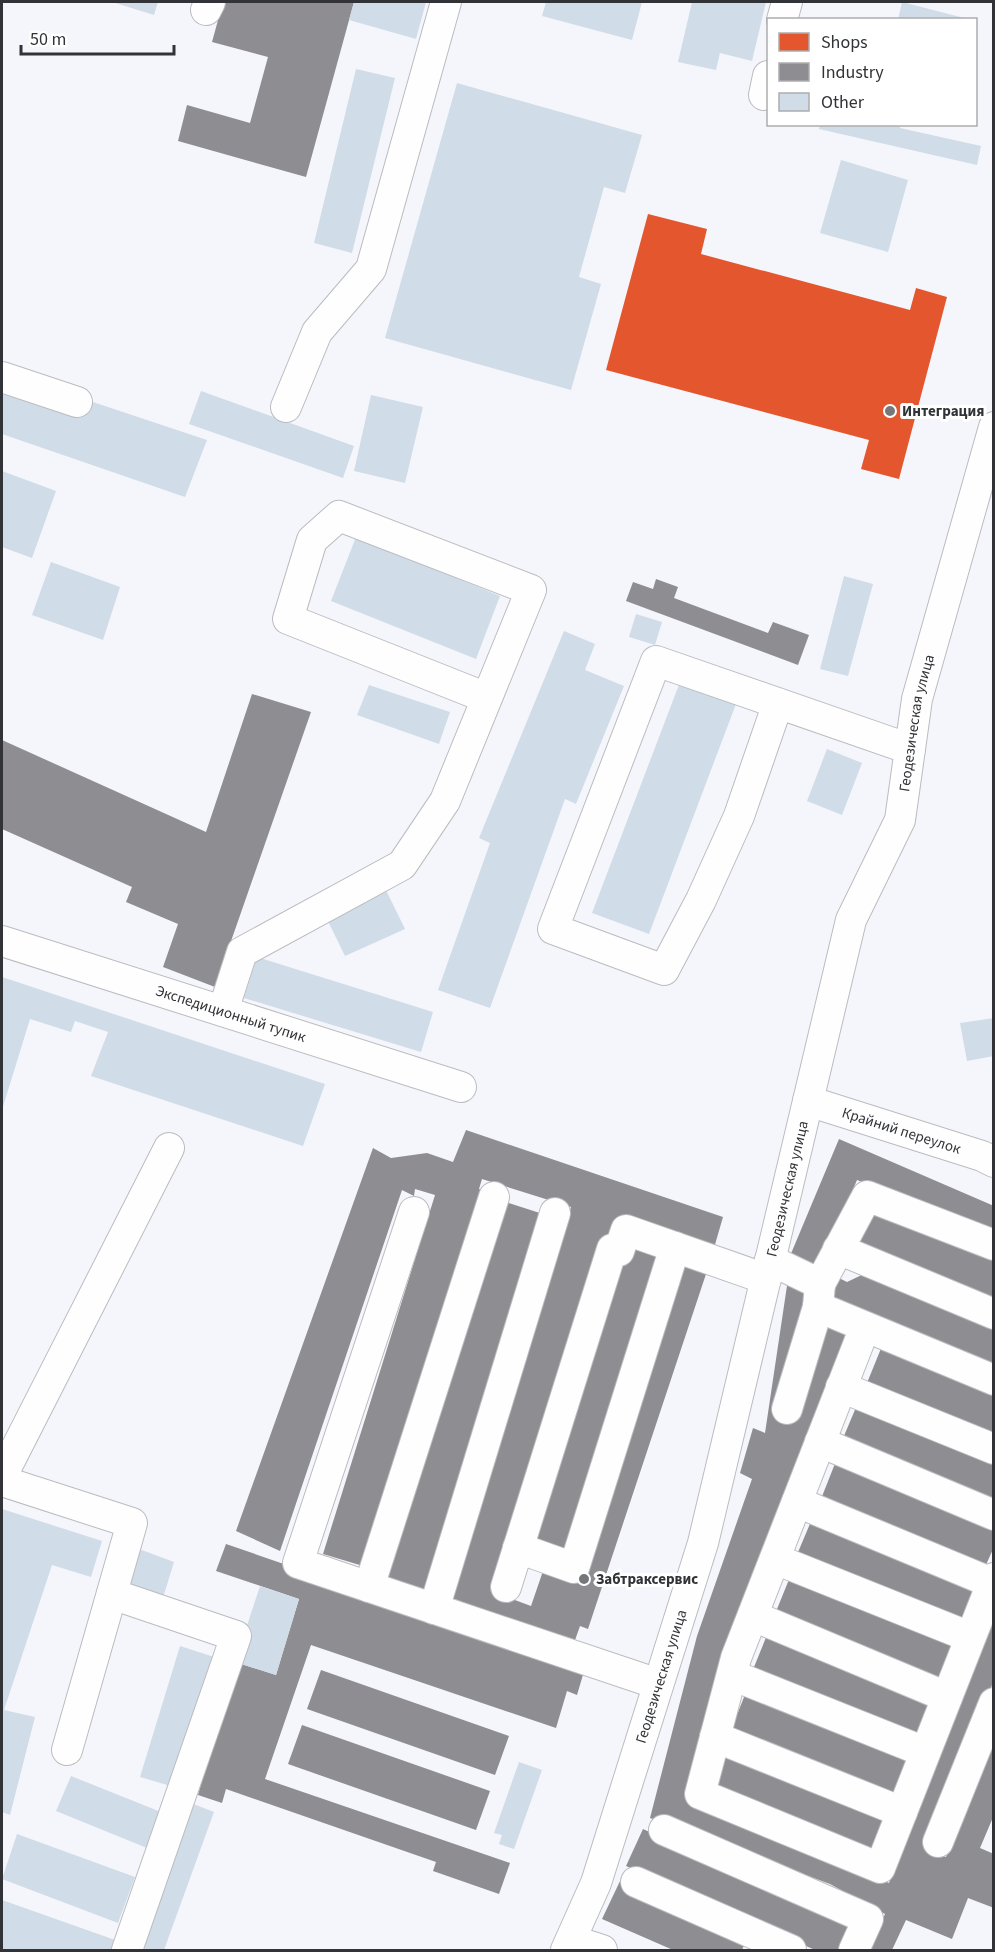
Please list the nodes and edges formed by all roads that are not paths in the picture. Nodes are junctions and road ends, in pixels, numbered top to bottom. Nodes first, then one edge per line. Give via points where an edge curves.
1 (446, 2) edge
2 (787, 2) edge
3 (783, 18) edge
4 (2, 377) edge
5 (77, 402) dead end
6 (286, 407) dead end
7 (992, 434) edge
8 (986, 480) edge
9 (487, 698) junction
10 (778, 703) junction
11 (910, 749) junction
12 (2, 941) edge
13 (223, 1011) junction
14 (461, 1087) dead end
15 (808, 1101) junction
16 (169, 1148) dead end
17 (993, 1162) edge
18 (494, 1197) dead end
19 (414, 1212) dead end
20 (555, 1213) dead end
21 (993, 1245) edge
22 (675, 1247) junction
23 (838, 1250) junction
24 (768, 1270) junction
25 (819, 1296) junction
26 (993, 1314) edge
27 (865, 1327) junction
28 (993, 1380) edge
29 (841, 1388) junction
30 (787, 1409) dead end
31 (820, 1442) junction
32 (993, 1449) edge
33 (2, 1476) edge
34 (2, 1481) edge
35 (797, 1502) junction
36 (993, 1515) edge
37 (518, 1548) junction
38 (775, 1559) junction
39 (993, 1580) edge
40 (369, 1587) junction
41 (506, 1587) dead end
42 (112, 1594) junction
43 (434, 1609) junction
44 (753, 1616) junction
45 (970, 1637) junction
46 (732, 1675) junction
47 (658, 1684) junction
48 (947, 1697) junction
49 (993, 1703) edge
50 (716, 1737) junction
51 (67, 1750) dead end
52 (926, 1752) junction
53 (902, 1812) junction
54 (664, 1830) dead end
55 (938, 1842) dead end
56 (636, 1882) dead end
57 (753, 1943) edge
58 (568, 1945) edge
59 (127, 1950) edge
60 (602, 1950) edge
61 (791, 1950) edge
62 (854, 1950) edge

1 - 6 street via 371,269 317,332
2 - 3 street
4 - 5 street
7 - 8 street, Геодезическая улица
8 - 11 street, Геодезическая улица via 917,699
9 - 9 street via 531,590 339,516 312,540 288,619
9 - 13 street via 445,801 402,865 242,952
10 - 10 street via 656,661 553,929 664,970 739,816
10 - 11 street
11 - 15 street, Геодезическая улица via 900,820 851,920
12 - 13 street, Экспедиционный тупик
13 - 14 street, Экспедиционный тупик
15 - 17 street, Крайний переулок
15 - 24 street, Геодезическая улица
16 - 33 street
18 - 40 street
19 - 40 street via 298,1563
20 - 43 street
21 - 23 street via 867,1196
22 - 24 street
22 - 37 street via 626,1230 619,1251 612,1249
22 - 37 street via 574,1568
23 - 25 street
23 - 26 street
24 - 25 street
24 - 47 street, Геодезическая улица via 703,1543
25 - 27 street
25 - 30 street
27 - 28 street
27 - 29 street
29 - 31 street
29 - 32 street
31 - 35 street
31 - 36 street
34 - 42 street via 132,1523
35 - 38 street
35 - 39 street
37 - 41 street
38 - 44 street
38 - 45 street
39 - 45 street
40 - 43 street
42 - 51 street
42 - 59 street via 236,1636
43 - 47 street
44 - 46 street
44 - 48 street
45 - 48 street
46 - 50 street
46 - 52 street
47 - 58 street, Геодезическая улица via 596,1883
48 - 52 street
49 - 55 street
50 - 53 street
50 - 53 street via 700,1794 880,1868
52 - 53 street
54 - 62 street via 868,1919
56 - 57 street
57 - 61 street
58 - 60 street

